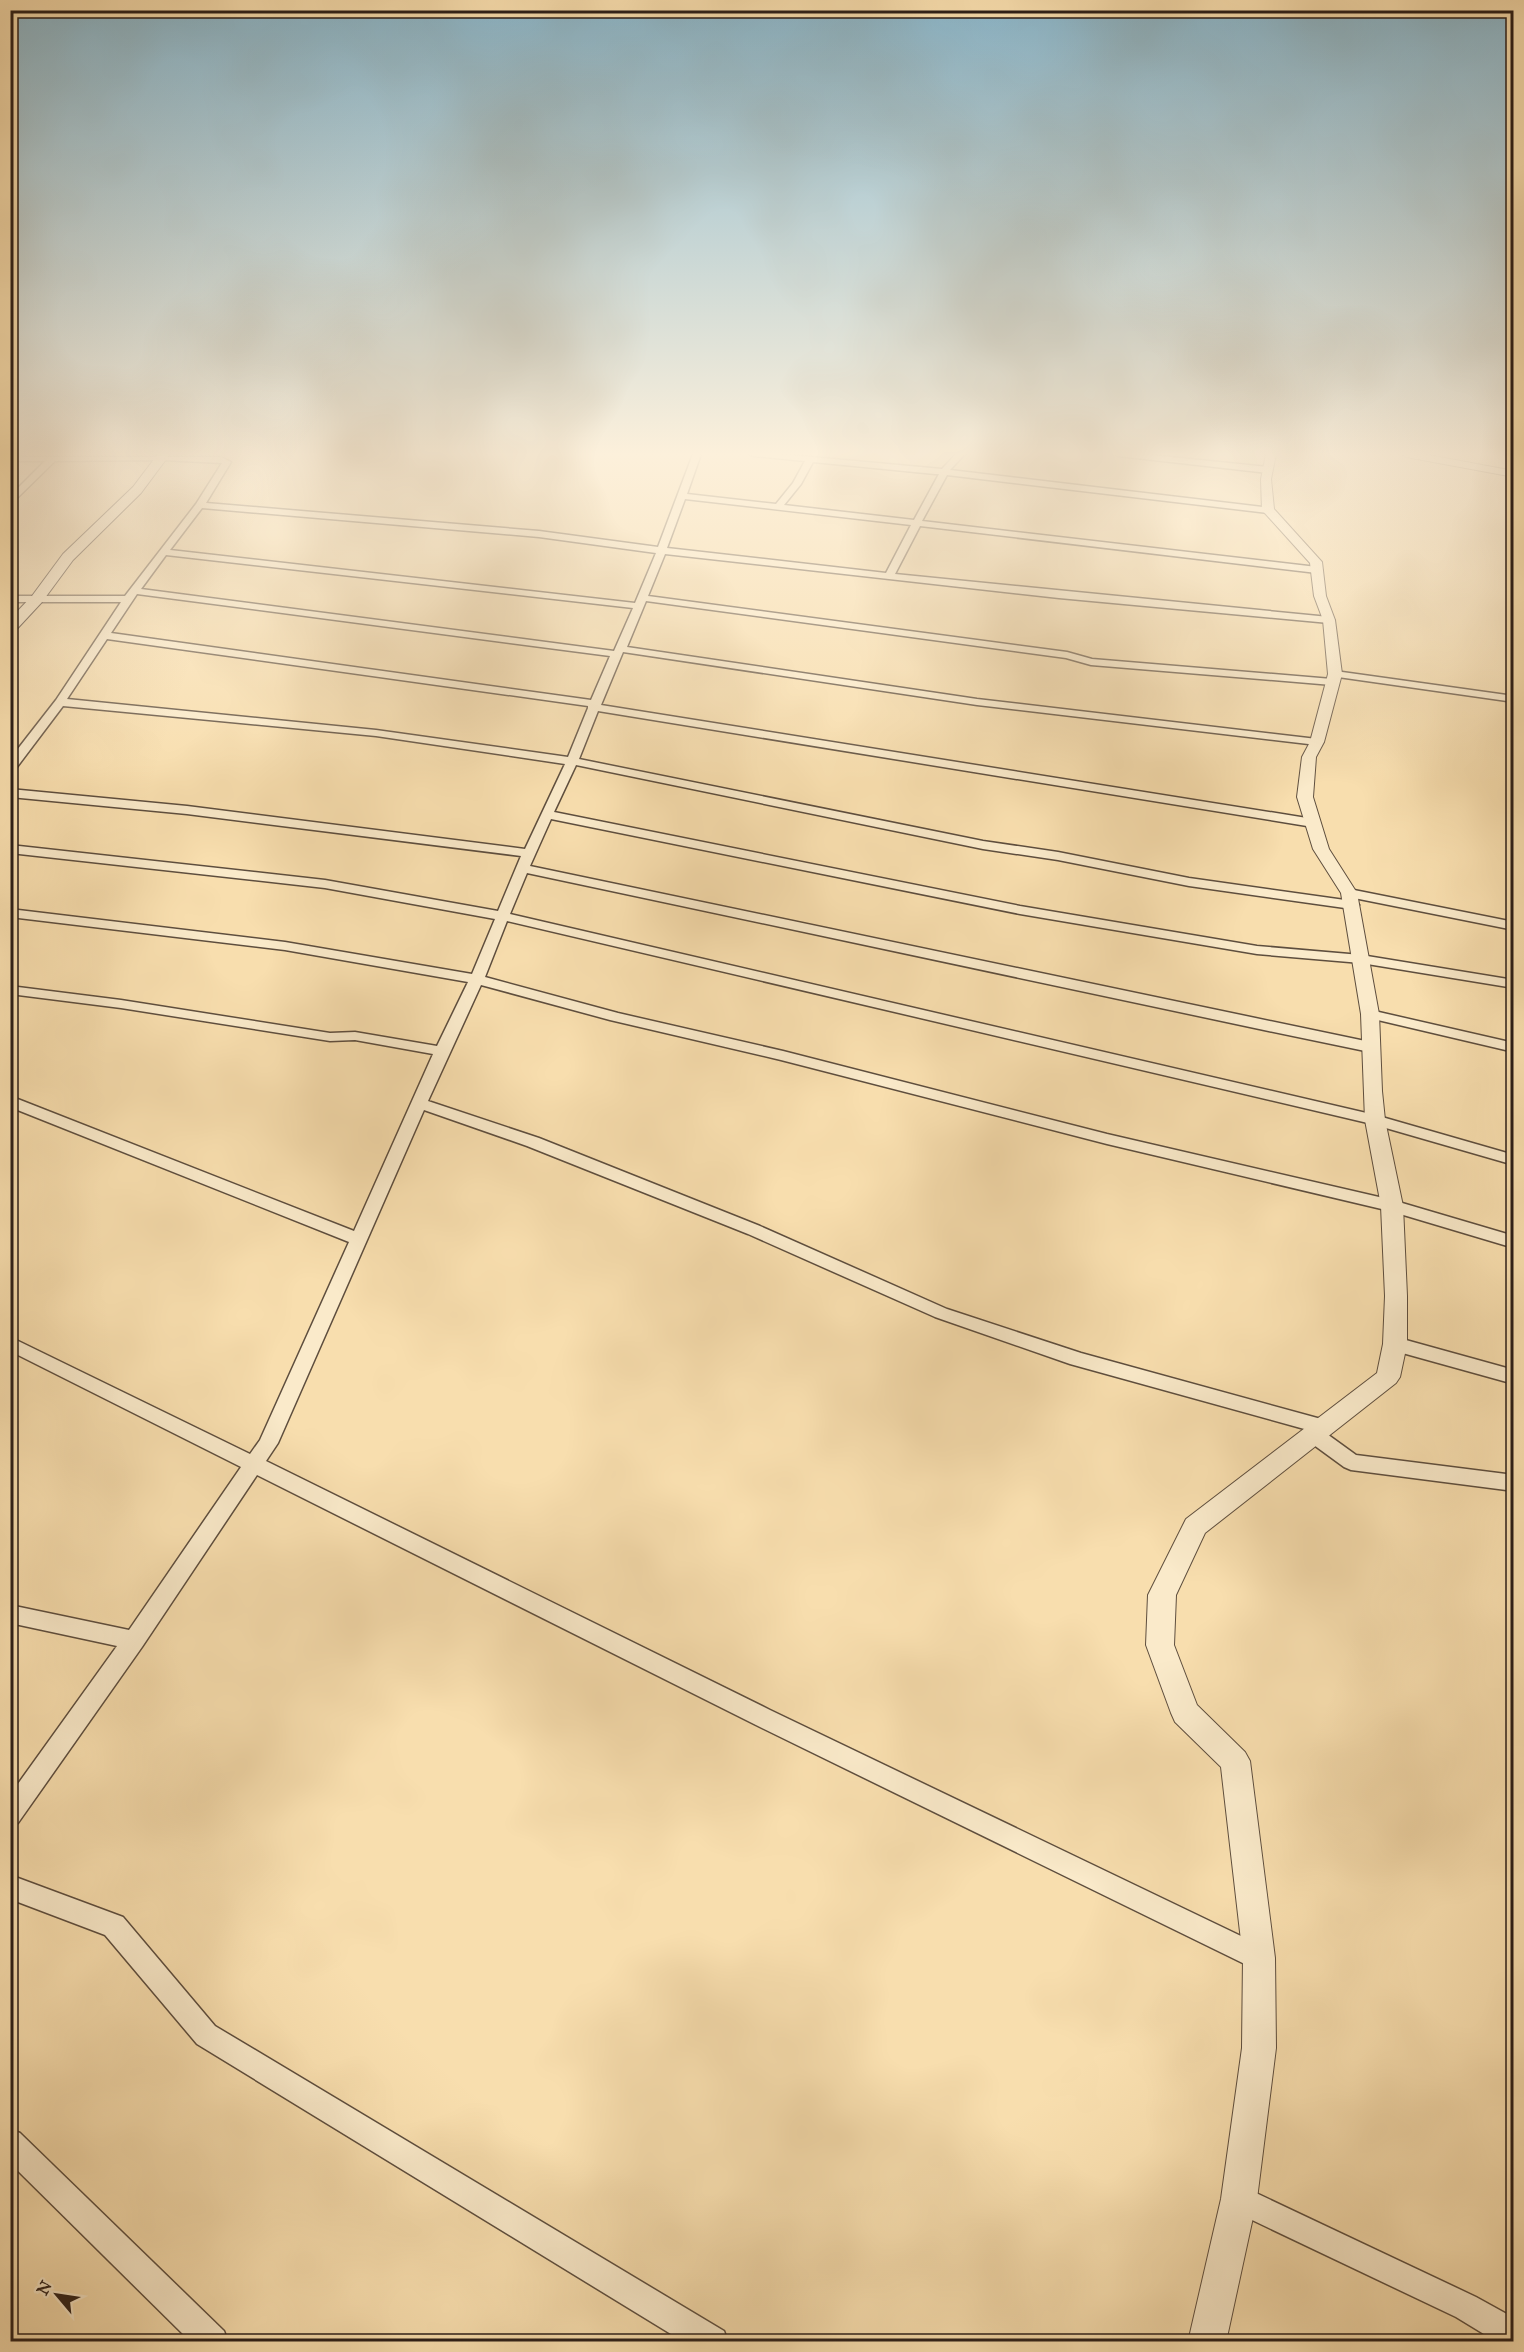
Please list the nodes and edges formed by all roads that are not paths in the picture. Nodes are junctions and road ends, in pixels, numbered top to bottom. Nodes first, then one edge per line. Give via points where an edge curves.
1 (63, 564) edge
2 (154, 564) edge
3 (275, 564) edge
4 (656, 564) edge
5 (782, 564) edge
6 (895, 564) edge
7 (1264, 564) edge
8 (1316, 564) edge
9 (1317, 570) junction
10 (889, 576) junction
11 (131, 595) junction
12 (10, 599) edge
13 (37, 599) junction
14 (641, 602) junction
15 (1329, 620) junction
16 (10, 628) edge
17 (103, 635) junction
18 (619, 652) junction
19 (1334, 678) junction
20 (1514, 699) edge
21 (60, 702) junction
22 (594, 706) junction
23 (1317, 742) junction
24 (572, 761) junction
25 (10, 768) edge
26 (10, 793) edge
27 (547, 814) junction
28 (1313, 823) junction
29 (10, 849) edge
30 (529, 853) junction
31 (522, 868) junction
32 (1350, 899) junction
33 (10, 913) edge
34 (502, 916) junction
35 (1514, 926) edge
36 (1361, 959) junction
37 (477, 979) junction
38 (1514, 984) edge
39 (10, 990) edge
40 (1370, 1014) junction
41 (1370, 1047) junction
42 (1514, 1048) edge
43 (442, 1051) junction
44 (10, 1101) edge
45 (419, 1102) junction
46 (1375, 1120) junction
47 (1514, 1160) edge
48 (1392, 1206) junction
49 (358, 1239) junction
50 (1514, 1242) edge
51 (10, 1343) edge
52 (1395, 1344) junction
53 (1514, 1377) edge
54 (1319, 1431) junction
55 (254, 1463) junction
56 (1514, 1483) edge
57 (10, 1614) edge
58 (134, 1640) junction
59 (10, 1815) edge
60 (10, 1887) edge
61 (1259, 1958) junction
62 (10, 2143) edge
63 (1239, 2199) junction
64 (1514, 2336) edge
65 (213, 2342) edge
66 (713, 2342) edge
67 (1207, 2342) edge

1 - 13 main road
2 - 11 street
3 - 14 street
4 - 14 street
5 - 10 street
6 - 10 street
7 - 9 street
8 - 9 street
9 - 15 street via 1320,596
10 - 15 street
11 - 13 street
11 - 17 street
11 - 18 street
12 - 13 street
13 - 16 main road
14 - 18 street
14 - 19 street via 1069,655 1091,662
15 - 19 street
17 - 21 street
17 - 22 street
18 - 22 street
18 - 23 street via 977,702
19 - 20 street
19 - 23 street
21 - 24 street via 376,734
21 - 25 street
22 - 24 street
22 - 28 street
23 - 28 street via 1309,757 1305,797
24 - 27 street
24 - 32 street via 983,845 1189,882
26 - 30 street via 198,811
27 - 30 street
27 - 36 street via 1020,910 1257,950
28 - 32 street via 1321,849
29 - 34 street via 325,884
30 - 31 street
31 - 34 street
31 - 41 street via 981,968
32 - 35 street
32 - 36 street
33 - 37 street via 285,946
34 - 37 street
34 - 46 street
36 - 38 street
36 - 40 street
37 - 43 street
37 - 48 street via 615,1017
39 - 43 street
40 - 41 street
40 - 42 street
41 - 46 street
43 - 45 street
44 - 49 street
45 - 49 street
45 - 54 street via 533,1142 754,1230 941,1313 1077,1359
46 - 47 street
46 - 48 street
48 - 50 street
48 - 52 street
49 - 55 street via 268,1443
51 - 55 street
52 - 53 street
52 - 54 street via 1388,1377
54 - 56 street via 1351,1462
54 - 61 street via 1195,1526 1162,1595 1160,1645 1185,1713 1235,1761
55 - 58 street
55 - 61 street via 762,1717
57 - 58 street
58 - 59 street
60 - 66 street via 114,1926 206,2035
61 - 63 street via 1259,2048
62 - 65 street
63 - 64 street via 1466,2307
63 - 67 street

